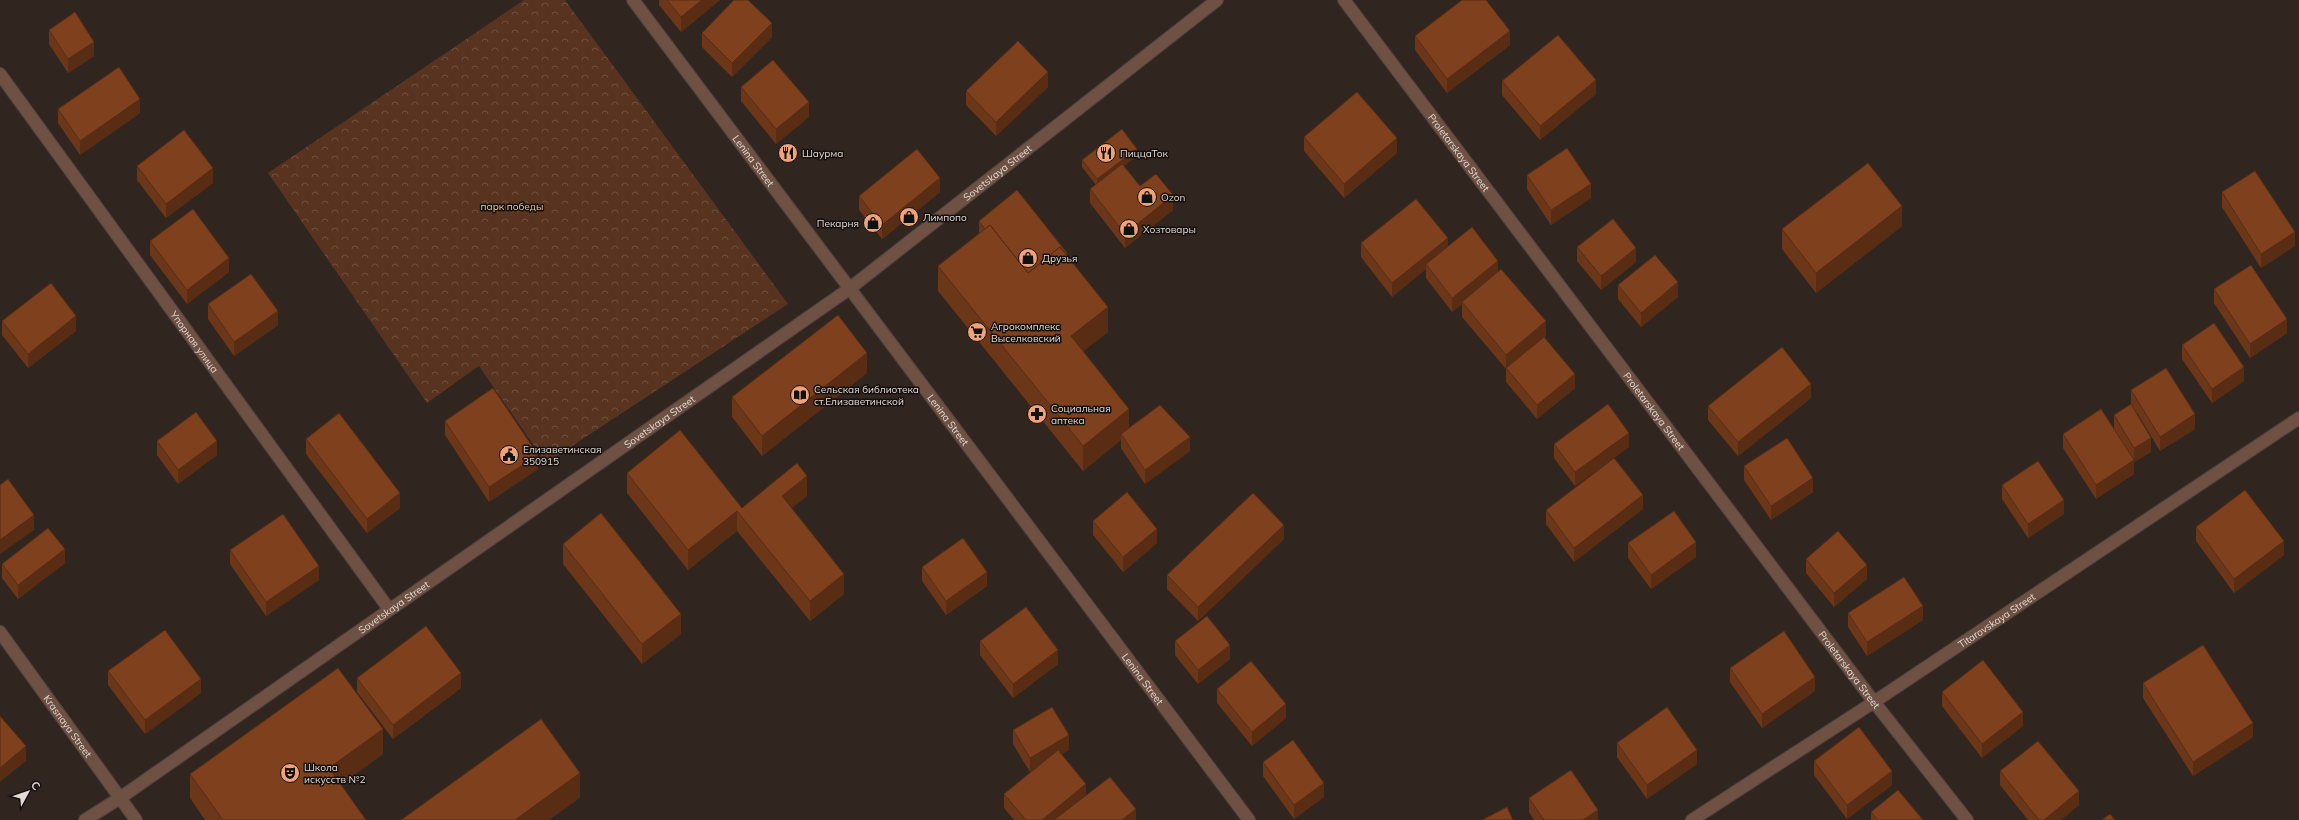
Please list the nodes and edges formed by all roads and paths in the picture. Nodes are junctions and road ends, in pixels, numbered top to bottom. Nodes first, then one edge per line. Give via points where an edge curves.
1 (633, 0) edge
2 (1217, 0) edge
3 (1344, 0) edge
4 (0, 74) edge
5 (849, 289) junction
6 (2299, 418) edge
7 (389, 609) junction
8 (0, 632) edge
9 (1874, 702) junction
10 (120, 798) junction
11 (85, 820) edge
12 (136, 820) edge
13 (1249, 820) edge
14 (1692, 820) edge
15 (1967, 820) edge

1 - 5 street, Lenina Street
2 - 5 street, Sovetskaya Street
3 - 9 street, Proletarskaya Street
4 - 7 street, Упорная улица
5 - 7 street, Sovetskaya Street
5 - 13 street, Lenina Street
6 - 9 street, Titarovskaya Street
7 - 10 street, Sovetskaya Street
8 - 10 street, Krasnaya Street
9 - 14 street, Titarovskaya Street
9 - 15 street, Proletarskaya Street
10 - 11 street, Sovetskaya Street
10 - 12 street, Krasnaya Street

